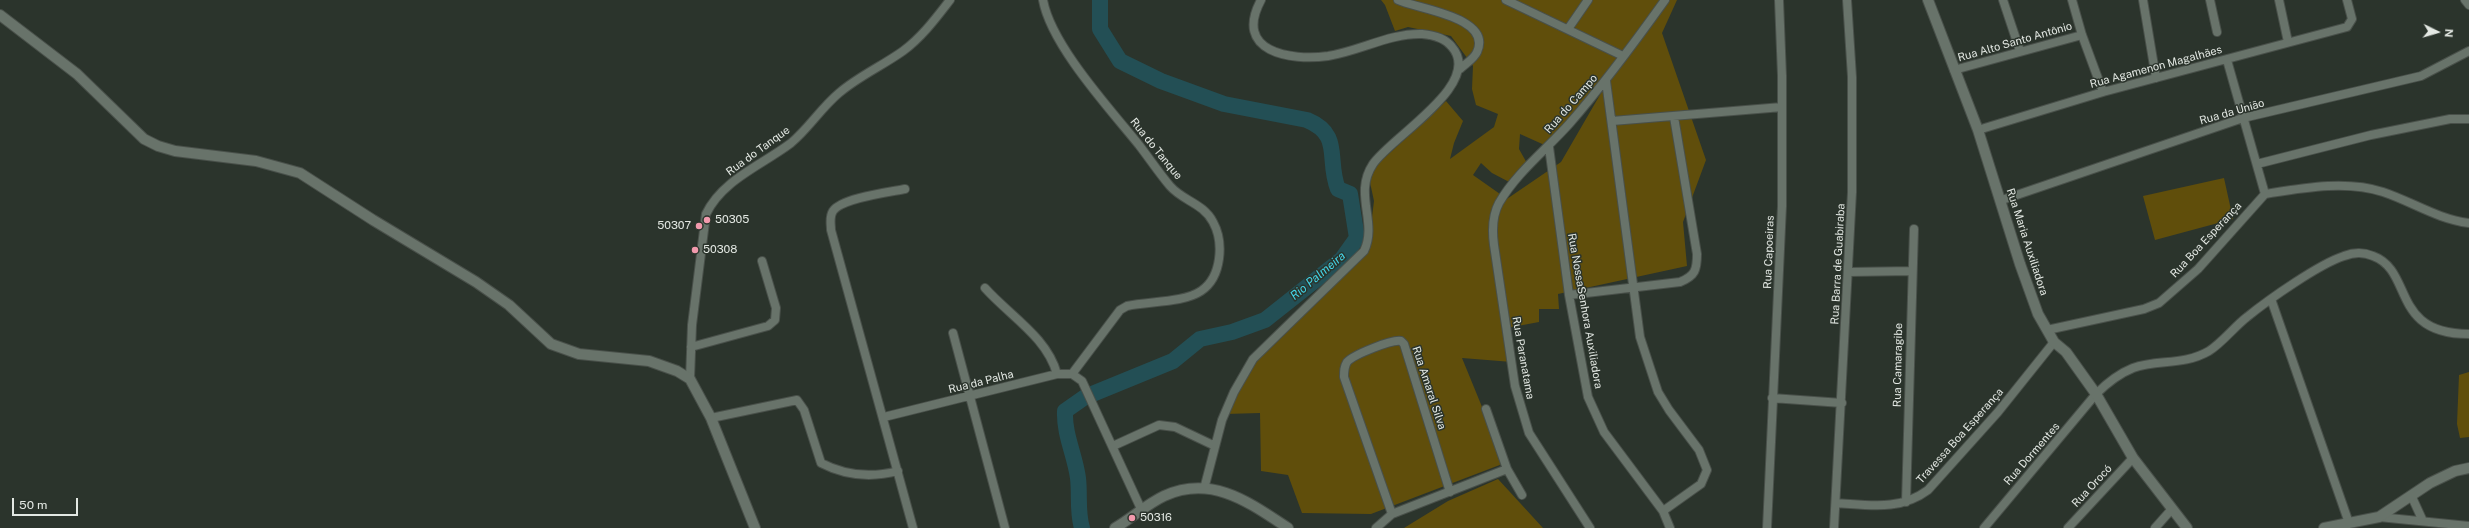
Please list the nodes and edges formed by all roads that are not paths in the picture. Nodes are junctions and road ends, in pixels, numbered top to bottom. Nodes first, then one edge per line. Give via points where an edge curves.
1 (950, 0) edge
2 (1043, 0) edge
3 (1261, 0) edge
4 (1398, 0) edge
5 (1506, 0) edge
6 (1588, 0) edge
7 (1665, 0) edge
8 (1779, 0) edge
9 (1847, 0) edge
10 (1928, 0) edge
11 (2003, 0) edge
12 (2072, 0) edge
13 (2143, 0) edge
14 (2210, 0) edge
15 (2279, 0) edge
16 (2347, 0) edge
17 (2465, 0) edge
18 (2469, 5) edge
19 (0, 15) edge
20 (1568, 29) junction
21 (2217, 32) dead end
22 (2082, 35) junction
23 (2288, 42) junction
24 (2020, 51) junction
25 (2469, 51) edge
26 (1623, 56) junction
27 (2226, 60) junction
28 (1460, 70) junction
29 (1954, 70) junction
30 (2156, 78) junction
31 (1606, 80) junction
32 (2103, 92) junction
33 (1782, 107) junction
34 (1674, 117) junction
35 (2243, 118) junction
36 (2469, 119) edge
37 (1612, 121) junction
38 (1978, 130) junction
39 (1549, 146) junction
40 (2257, 164) junction
41 (905, 189) dead end
42 (2265, 194) junction
43 (2002, 200) junction
44 (1493, 221) joint
45 (2469, 223) edge
46 (1914, 229) dead end
47 (762, 261) dead end
48 (1912, 271) junction
49 (1849, 272) junction
50 (985, 288) dead end
51 (1632, 288) junction
52 (1570, 296) junction
53 (2271, 299) junction
54 (2047, 330) junction
55 (953, 333) dead end
56 (2469, 334) edge
57 (2054, 342) junction
58 (691, 347) junction
59 (1057, 374) junction
60 (1072, 374) junction
61 (690, 379) junction
62 (2096, 394) junction
63 (968, 396) junction
64 (1772, 398) junction
65 (1842, 403) junction
66 (1486, 409) dead end
67 (884, 417) junction
68 (711, 418) junction
69 (1113, 446) junction
70 (1215, 446) junction
71 (2133, 458) junction
72 (2469, 468) edge
73 (1507, 469) junction
74 (898, 471) junction
75 (1204, 489) junction
76 (1450, 492) junction
77 (1522, 494) dead end
78 (2411, 495) junction
79 (1906, 502) junction
80 (1836, 503) junction
81 (2171, 510) junction
82 (1142, 511) junction
83 (1662, 511) junction
84 (1392, 514) junction
85 (2379, 516) junction
86 (2422, 519) junction
87 (2348, 523) junction
88 (1121, 526) edge
89 (2469, 526) edge
90 (755, 528) edge
91 (913, 528) edge
92 (1005, 528) edge
93 (1288, 528) edge
94 (1376, 528) edge
95 (1590, 528) edge
96 (1670, 528) edge
97 (1767, 528) edge
98 (1834, 528) edge
99 (1984, 528) edge
100 (2068, 528) edge
101 (2155, 528) edge
102 (2187, 528) edge
103 (2324, 528) edge

1 - 58 street, Rua do Tanque via 925,31 904,50 873,68 839,93 792,142 734,180 709,206 700,250
2 - 60 street, Rua do Tanque via 1054,30 1088,81 1170,187 1206,211 1214,224 1220,243 1215,274 1202,290 1180,298 1141,303 1120,310
3 - 28 street via 1252,23 1254,33 1257,40 1273,51 1327,56 1397,37 1422,34 1437,36 1446,41 1458,56
4 - 28 street via 1452,15 1474,30 1477,51
5 - 20 street
6 - 20 street
7 - 26 street, Rua do Campo
8 - 33 street, Rua Capoeiras
9 - 49 street, Rua Barra de Guabiraba via 1854,127
10 - 29 street, Rua Maria Auxiliadora
11 - 24 street
12 - 22 street
13 - 30 street
14 - 21 street
15 - 23 street
16 - 23 street, Rua Agamenon Magalhães via 2351,21 2347,27
17 - 18 street
19 - 61 street via 78,74 131,127 151,143 175,151 256,161 300,173 372,220 476,282 509,305 551,344 579,354 655,362
20 - 26 street
22 - 24 street, Rua Alto Santo Antônio
22 - 32 street
23 - 27 street, Rua Agamenon Magalhães
24 - 29 street, Rua Alto Santo Antônio
25 - 35 street, Rua da União via 2420,76
26 - 31 street, Rua do Campo
27 - 30 street, Rua Agamenon Magalhães
27 - 35 street
28 - 70 street via 1438,103 1373,163 1363,185 1369,228 1369,241 1364,251 1254,359 1234,392 1222,420
29 - 38 street, Rua Maria Auxiliadora
30 - 32 street, Rua Agamenon Magalhães
31 - 37 street
31 - 39 street, Rua do Campo
32 - 38 street, Rua Agamenon Magalhães
33 - 34 street
33 - 64 street, Rua Capoeiras via 1782,206
34 - 37 street
34 - 51 street via 1697,254 1696,272 1680,282
35 - 40 street
35 - 43 street, Rua da União
36 - 40 street via 2450,119 2371,134
37 - 51 street
38 - 43 street, Rua Maria Auxiliadora
39 - 44 street, Rua do Campo via 1528,165 1513,184 1498,205
39 - 52 street, Rua NossaSenhora Auxiliadora
40 - 42 street
41 - 67 street via 838,206 830,218 831,230
42 - 45 street via 2347,186 2382,192 2431,213
42 - 54 street, Rua Boa Esperança via 2198,269 2159,303 2144,309
43 - 54 street, Rua Maria Auxiliadora via 2020,264 2038,314
44 - 95 street, Rua Paranatama via 1494,245 1515,386 1529,433
46 - 48 street, Rua Camaragibe
47 - 58 street via 776,308 774,320 768,326
48 - 49 street
48 - 79 street, Rua Camaragibe
49 - 65 street, Rua Barra de Guabiraba
50 - 59 street via 1046,347
51 - 52 street
51 - 83 street via 1640,337 1658,392 1699,450 1707,470 1701,484
52 - 83 street, Rua NossaSenhora Auxiliadora via 1584,377 1593,411 1604,432
53 - 56 street, Rua Dormentes via 2344,256 2360,252 2375,256 2387,265 2407,305 2418,319 2454,334
53 - 62 street, Rua Dormentes via 2246,317 2210,350 2188,361 2134,368 2112,379
53 - 87 street
54 - 57 street, Rua Maria Auxiliadora
55 - 63 street
57 - 62 street, Rua Maria Auxiliadora via 2066,352
57 - 79 street, Travessa Boa Esperança via 1998,412 1928,490 1916,499
58 - 61 street, Rua do Tanque
59 - 60 street, Rua da Palha
59 - 63 street, Rua da Palha
60 - 69 street via 1082,382
61 - 68 street
62 - 71 street, Rua Maria Auxiliadora
62 - 99 street, Rua Dormentes
63 - 67 street, Rua da Palha
63 - 92 street
64 - 65 street
64 - 97 street, Rua Capoeiras
65 - 80 street, Rua Barra de Guabiraba
66 - 73 street
67 - 74 street
68 - 74 street via 797,400 804,410 821,463 860,476 881,476
68 - 90 street
69 - 70 street via 1159,425 1175,427
69 - 82 street
70 - 75 street
71 - 81 street, Rua Maria Auxiliadora
71 - 100 street, Rua Orocó
72 - 78 street via 2455,471
73 - 76 street
73 - 77 street
74 - 91 street
75 - 82 street via 1174,492 1163,496
75 - 93 street via 1227,492 1245,499
76 - 84 street
76 - 84 street, Rua Amaral Silva via 1404,344 1398,340 1355,356 1348,360 1344,377
78 - 85 street
78 - 86 street
79 - 80 street, Travessa Boa Esperança via 1881,506
80 - 98 street, Rua Barra de Guabiraba
81 - 101 street
81 - 102 street, Rua Maria Auxiliadora
82 - 88 street
83 - 96 street, Rua NossaSenhora Auxiliadora
84 - 94 street
85 - 86 street
85 - 87 street
86 - 89 street
87 - 103 street

